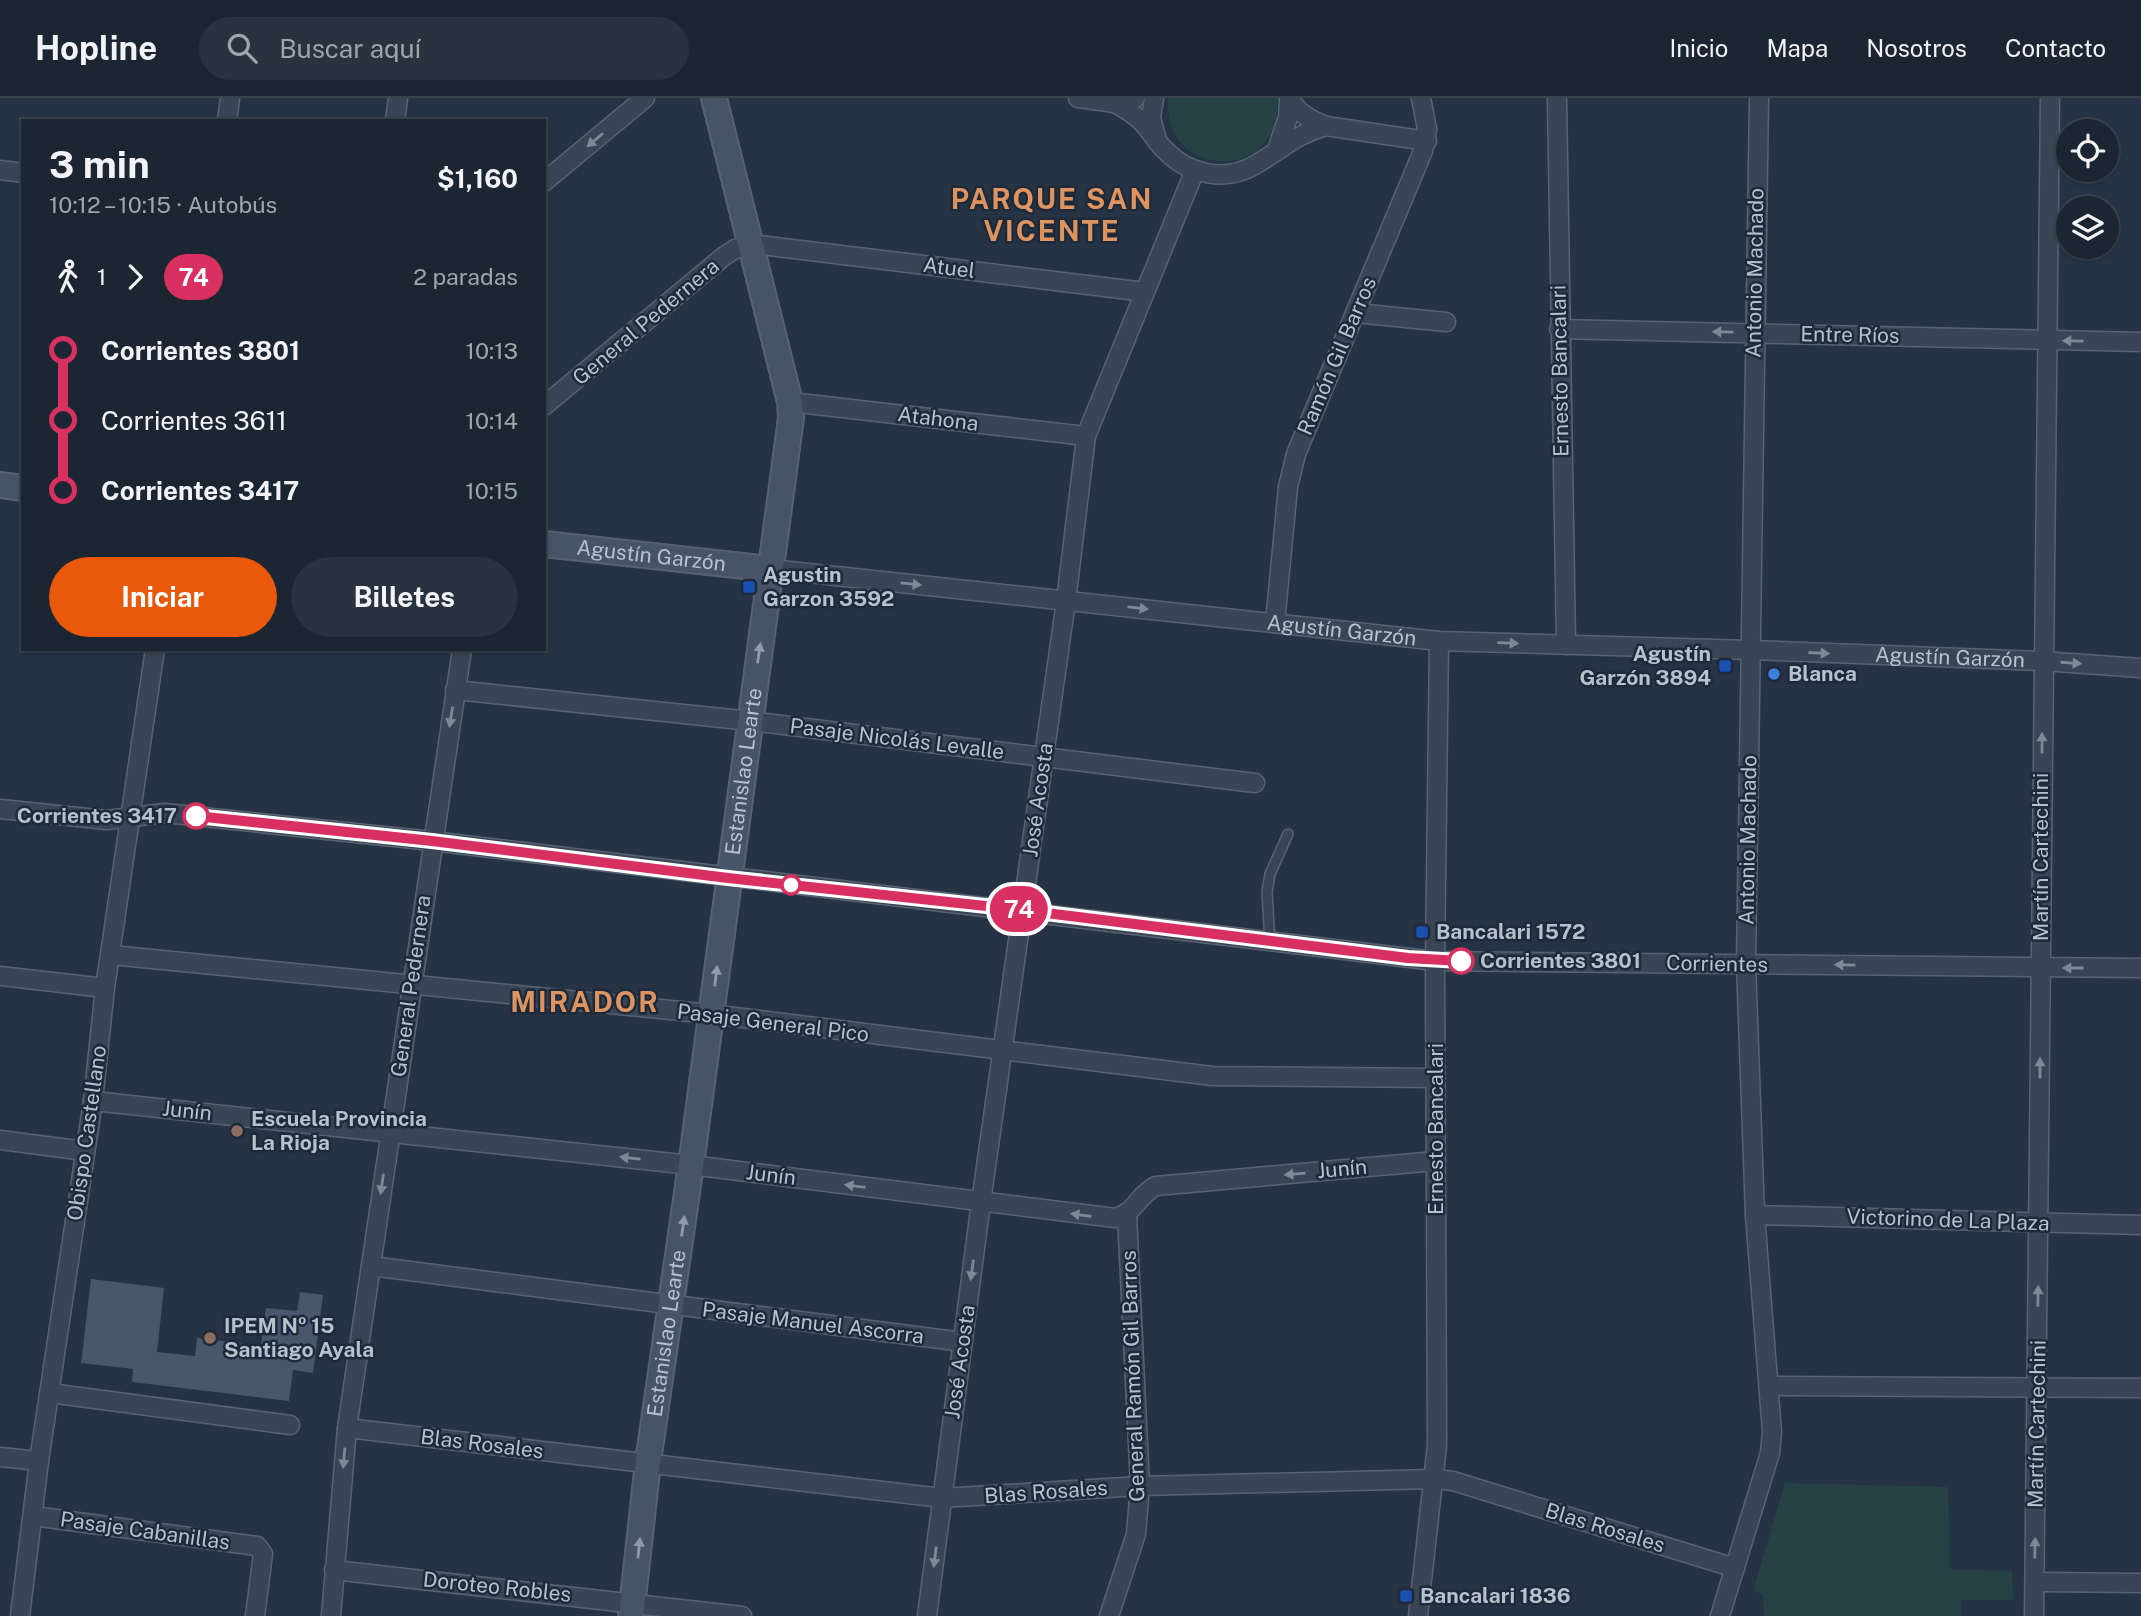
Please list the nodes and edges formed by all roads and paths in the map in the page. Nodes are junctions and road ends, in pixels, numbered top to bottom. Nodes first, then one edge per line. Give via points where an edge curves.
1 (230, 98) edge
2 (398, 98) edge
3 (645, 98) edge
4 (714, 98) edge
5 (1078, 98) edge
6 (1135, 98) edge
7 (1154, 98) edge
8 (1421, 98) edge
9 (1557, 98) edge
10 (1759, 98) edge
11 (2050, 98) edge
12 (1289, 99) edge
13 (1115, 103) junction
14 (227, 119) edge
15 (395, 119) edge
16 (1326, 126) junction
17 (1427, 141) junction
18 (1158, 144) junction
19 (1277, 150) junction
20 (0, 170) edge
21 (1195, 170) junction
22 (21, 173) edge
23 (546, 180) edge
24 (752, 244) junction
25 (1145, 292) junction
26 (1356, 313) junction
27 (1446, 322) dead end
28 (1559, 329) junction
29 (1754, 333) junction
30 (2046, 340) junction
31 (2141, 342) edge
32 (790, 402) junction
33 (546, 404) edge
34 (1086, 436) junction
35 (0, 485) edge
36 (21, 488) edge
37 (546, 544) edge
38 (771, 569) junction
39 (1066, 601) junction
40 (1275, 623) junction
41 (1439, 641) junction
42 (1566, 645) junction
43 (1751, 650) junction
44 (155, 651) edge
45 (461, 651) edge
46 (2042, 661) junction
47 (2141, 667) edge
48 (455, 690) junction
49 (750, 720) junction
50 (1043, 758) junction
51 (1255, 783) dead end
52 (0, 810) edge
53 (130, 817) junction
54 (1288, 834) dead end
55 (432, 841) junction
56 (728, 878) junction
57 (1022, 910) junction
58 (1270, 942) junction
59 (111, 955) junction
60 (1435, 961) junction
61 (1746, 964) junction
62 (2040, 968) junction
63 (2141, 968) edge
64 (0, 976) edge
65 (411, 985) junction
66 (105, 988) junction
67 (711, 1014) junction
68 (1003, 1051) junction
69 (1436, 1078) junction
70 (93, 1101) junction
71 (389, 1132) junction
72 (0, 1140) edge
73 (85, 1151) junction
74 (1436, 1161) junction
75 (691, 1165) junction
76 (981, 1202) junction
77 (1755, 1214) junction
78 (1127, 1215) junction
79 (2039, 1222) junction
80 (2141, 1225) edge
81 (371, 1266) junction
82 (672, 1305) junction
83 (963, 1342) junction
84 (1770, 1386) junction
85 (2037, 1387) junction
86 (2141, 1388) edge
87 (50, 1393) junction
88 (290, 1425) dead end
89 (347, 1428) junction
90 (0, 1457) edge
91 (39, 1461) junction
92 (648, 1462) junction
93 (1434, 1479) junction
94 (1140, 1486) junction
95 (942, 1498) junction
96 (33, 1516) junction
97 (1735, 1569) junction
98 (334, 1570) junction
99 (2035, 1582) junction
100 (2141, 1583) edge
101 (632, 1609) edge
102 (19, 1616) edge
103 (255, 1616) edge
104 (331, 1616) edge
105 (742, 1616) edge
106 (927, 1616) edge
107 (1109, 1616) edge
108 (1418, 1616) edge
109 (1720, 1616) edge
110 (2034, 1616) edge

1 - 14 street
2 - 15 street
3 -> 23 street
4 - 24 main road, Estanislao Learte
5 - 13 street
6 - 13 street
7 - 18 street via 1151,118
8 - 17 street, Ramón Gil Barros
9 - 28 street, Ernesto Bancalari
10 - 29 street, Antonio Machado
11 - 30 street, Martín Cartechini
12 - 16 street via 1308,119
12 - 19 street
13 - 18 street via 1140,120
16 - 17 street
16 - 19 street via 1307,131
17 - 26 street, Ramón Gil Barros
18 - 21 street
19 - 21 street via 1234,174
20 - 22 street
21 - 25 street, José Acosta
24 - 25 street, Atuel
24 - 32 main road, Estanislao Learte
24 - 33 street, General Pedernera via 723,257
25 - 34 street, José Acosta
26 - 27 street
26 - 40 street, Ramón Gil Barros via 1291,471
29 -> 28 street, Entre Ríos
28 - 42 street, Ernesto Bancalari
29 - 30 street, Entre Ríos
29 - 43 street, Antonio Machado
31 -> 30 street, Entre Ríos
30 - 46 street, Martín Cartechini
32 - 34 street, Atahona
32 - 38 main road, Estanislao Learte
34 - 39 street, José Acosta
35 - 36 main road
37 - 38 main road, Agustín Garzón
38 -> 39 street, Agustín Garzón
49 -> 38 main road, Estanislao Learte
39 -> 40 street, Agustín Garzón
39 - 50 street, José Acosta
40 - 41 street, Agustín Garzón
41 -> 42 street, Agustín Garzón
41 - 60 street, Ernesto Bancalari
42 - 43 street, Agustín Garzón
43 -> 46 street, Agustín Garzón
43 - 61 street, Antonio Machado
44 - 53 street, Obispo Castellano
45 - 48 street, General Pedernera
46 -> 47 street, Agustín Garzón
62 -> 46 street, Martín Cartechini
48 - 49 street, Pasaje Nicolás Levalle
48 -> 55 street, General Pedernera
49 - 50 street, Pasaje Nicolás Levalle
49 - 56 main road, Estanislao Learte
50 - 51 street, Pasaje Nicolás Levalle
50 - 57 street, José Acosta
52 - 53 street, Corrientes via 107,820
53 - 55 street, Corrientes via 165,813
53 - 59 street, Obispo Castellano
54 - 58 lane via 1267,892
55 - 56 street, Corrientes
55 - 65 street, General Pedernera
56 - 57 street, Corrientes
67 -> 56 main road, Estanislao Learte
57 - 58 street, Corrientes
57 - 68 street, José Acosta
58 - 60 street, Corrientes
59 - 65 street, Pasaje General Pico
59 - 66 street, Obispo Castellano
60 - 61 street, Corrientes
60 - 69 street, Ernesto Bancalari
62 -> 61 street, Corrientes
61 - 77 street, Antonio Machado
63 -> 62 street, Corrientes
79 -> 62 street, Martín Cartechini
64 - 66 street
65 - 67 street, Pasaje General Pico
65 - 71 street, General Pedernera
66 - 70 street, Obispo Castellano
67 - 68 street, Pasaje General Pico
67 - 75 main road, Estanislao Learte
68 - 69 street, Pasaje General Pico via 1212,1076
68 - 76 street, José Acosta
69 - 74 street, Ernesto Bancalari
70 - 71 street, Junín
70 - 73 street, Obispo Castellano
75 -> 71 street, Junín
71 -> 81 street, General Pedernera
72 - 73 street
73 - 87 street, Obispo Castellano
74 -> 78 street, Junín via 1156,1186 1146,1191
74 - 93 street, Ernesto Bancalari
76 -> 75 street, Junín
82 -> 75 main road, Estanislao Learte
78 -> 76 street, Junín via 1102,1218
76 -> 83 street, José Acosta
77 - 79 street, Victorino de La Plaza
77 - 84 street, Antonio Machado
78 - 94 street, General Ramón Gil Barros
79 - 80 street, Victorino de La Plaza
85 -> 79 street, Martín Cartechini
81 - 82 street, Pasaje Manuel Ascorra
81 - 89 street, General Pedernera
82 - 83 street, Pasaje Manuel Ascorra
82 - 92 main road, Estanislao Learte
83 - 95 street, José Acosta
84 - 85 street
84 - 97 street, Antonio Machado via 1770,1454
85 - 86 street
99 -> 85 street, Martín Cartechini
87 - 88 street
87 - 91 street, Obispo Castellano
89 - 92 street, Blas Rosales
89 -> 98 street, General Pedernera
90 - 91 street
91 - 96 street, Obispo Castellano
92 - 95 street, Blas Rosales
101 -> 92 main road, Estanislao Learte
93 - 94 street, Blas Rosales
93 - 97 street, Blas Rosales via 1453,1481
93 - 108 street, Ernesto Bancalari
94 - 95 street, Blas Rosales
94 - 107 street, General Ramón Gil Barros via 1136,1534
95 -> 106 street, José Acosta
96 - 102 street, Obispo Castellano
96 - 103 street, Pasaje Cabanillas via 257,1546 263,1553
97 - 109 street, Antonio Machado
98 - 101 street, Doroteo Robles
98 - 104 street, General Pedernera
99 - 100 street
99 - 110 street, Martín Cartechini
101 - 105 street, Doroteo Robles

